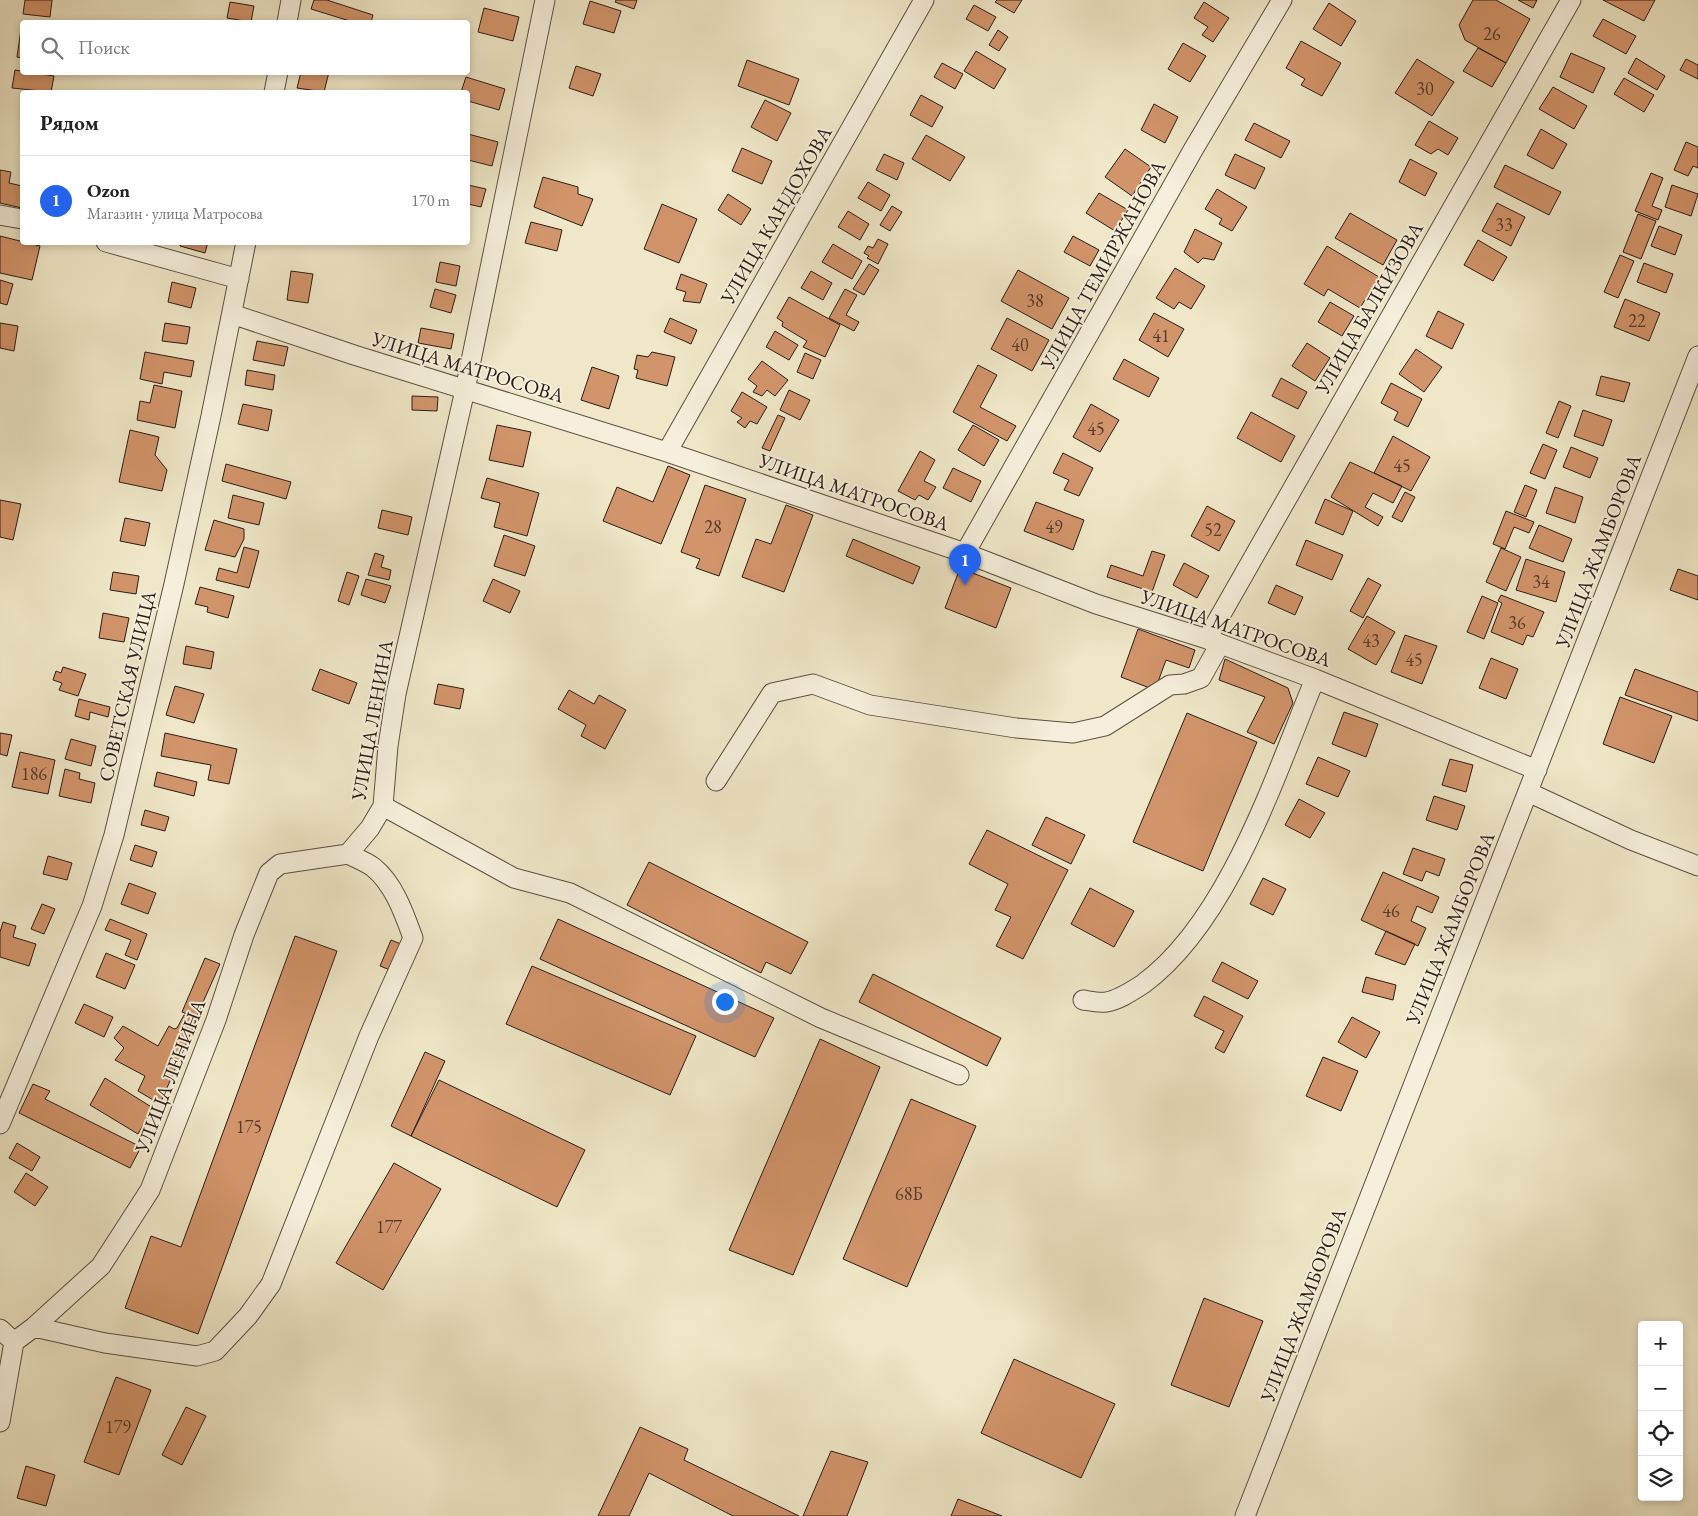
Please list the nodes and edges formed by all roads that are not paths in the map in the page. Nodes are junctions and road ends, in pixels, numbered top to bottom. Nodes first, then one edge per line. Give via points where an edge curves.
1 (292, 0) edge
2 (545, 0) edge
3 (924, 0) edge
4 (1282, 0) edge
5 (1571, 0) edge
6 (287, 20) edge
7 (277, 75) edge
8 (274, 90) edge
9 (0, 215) edge
10 (20, 219) edge
11 (117, 245) edge
12 (245, 245) edge
13 (239, 279) junction
14 (232, 314) junction
15 (1698, 356) edge
16 (465, 390) junction
17 (667, 452) junction
18 (965, 553) junction
19 (1214, 642) junction
20 (1315, 679) junction
21 (1537, 770) junction
22 (716, 781) dead end
23 (1528, 792) junction
24 (383, 806) junction
25 (348, 854) junction
26 (1698, 866) edge
27 (1083, 1000) dead end
28 (959, 1075) dead end
29 (0, 1124) edge
30 (34, 1327) junction
31 (7, 1335) edge
32 (0, 1422) edge
33 (1245, 1516) edge

1 - 6 street
2 - 16 street, УЛИЦА ЛЕНИНА
3 - 17 street, УЛИЦА КАНДОХОВА
4 - 18 street, УЛИЦА ТЕМИРЖАНОВА via 1193,150
5 - 19 street, УЛИЦА БАЛКИЗОВА
7 - 8 street
9 - 10 street
11 - 13 street
12 - 13 street, СОВЕТСКАЯ УЛИЦА
13 - 14 street, СОВЕТСКАЯ УЛИЦА
14 - 16 street, УЛИЦА МАТРОСОВА
14 - 29 street, СОВЕТСКАЯ УЛИЦА via 174,584 114,835 92,906
15 - 21 street, УЛИЦА ЖАМБОРОВА
16 - 17 street, УЛИЦА МАТРОСОВА
16 - 24 street, УЛИЦА ЛЕНИНА via 396,694
17 - 18 street, УЛИЦА МАТРОСОВА
18 - 19 street, УЛИЦА МАТРОСОВА via 1096,604
19 - 20 street, УЛИЦА МАТРОСОВА
19 - 22 street, УЛИЦА БАЛКИЗОВА via 1200,678 1170,685 1105,726 1073,733 1016,728 870,705 813,684 772,693
20 - 21 street, УЛИЦА МАТРОСОВА
20 - 27 street via 1248,838 1216,901 1156,974 1129,994 1106,1002
21 - 23 street, УЛИЦА ЖАМБОРОВА
23 - 26 street via 1631,840
23 - 33 street, УЛИЦА ЖАМБОРОВА
24 - 25 street, УЛИЦА ЛЕНИНА
24 - 28 street via 514,878 570,893 821,1018
25 - 30 street, УЛИЦА ЛЕНИНА via 280,864 269,874 150,1190 100,1266
25 - 30 street via 372,867 389,886 413,938 369,1036 271,1284 248,1316 215,1351 197,1356 105,1343
30 - 31 street, УЛИЦА ЛЕНИНА
31 - 32 street

